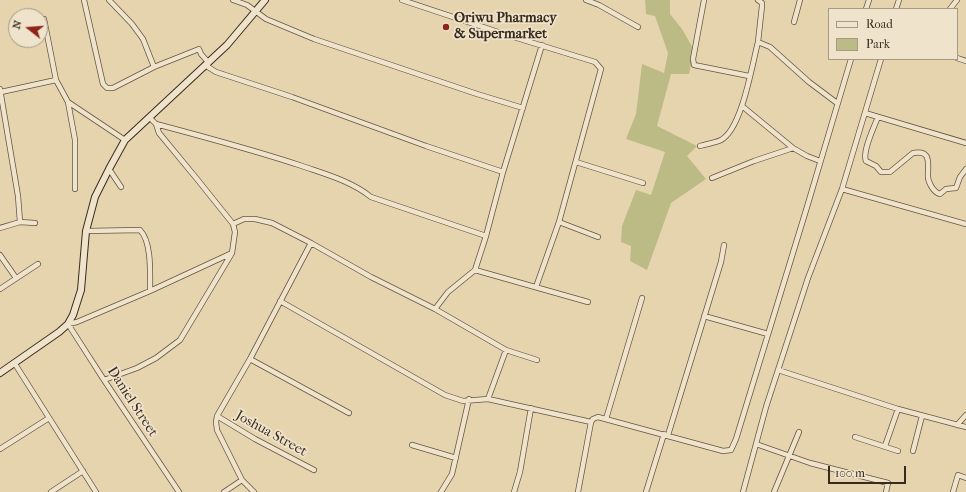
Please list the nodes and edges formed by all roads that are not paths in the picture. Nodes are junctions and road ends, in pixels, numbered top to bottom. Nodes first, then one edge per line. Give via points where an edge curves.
1 (83, 0) edge
2 (108, 0) edge
3 (233, 0) edge
4 (265, 0) edge
5 (402, 0) edge
6 (586, 0) edge
7 (704, 0) edge
8 (758, 0) edge
9 (800, 0) edge
10 (957, 0) edge
11 (951, 8) edge
12 (256, 11) junction
13 (794, 22) dead end
14 (638, 26) dead end
15 (48, 39) edge
16 (758, 42) junction
17 (542, 45) junction
18 (850, 60) edge
19 (881, 60) edge
20 (208, 62) junction
21 (154, 67) junction
22 (749, 76) junction
23 (56, 80) junction
24 (0, 90) edge
25 (68, 102) junction
26 (837, 103) junction
27 (742, 106) junction
28 (523, 108) junction
29 (865, 113) junction
30 (878, 117) junction
31 (150, 118) junction
32 (156, 124) junction
33 (125, 140) junction
34 (966, 143) edge
35 (700, 146) dead end
36 (793, 148) junction
37 (820, 161) junction
38 (576, 162) junction
39 (109, 169) junction
40 (966, 169) edge
41 (503, 172) junction
42 (712, 178) dead end
43 (643, 183) dead end
44 (121, 187) dead end
45 (75, 189) dead end
46 (842, 189) junction
47 (20, 222) junction
48 (558, 222) junction
49 (35, 223) dead end
50 (233, 224) junction
51 (966, 224) edge
52 (0, 228) edge
53 (86, 231) junction
54 (486, 236) junction
55 (598, 237) dead end
56 (311, 242) junction
57 (724, 245) dead end
58 (232, 253) junction
59 (0, 255) edge
60 (38, 264) dead end
61 (475, 270) junction
62 (16, 278) junction
63 (536, 287) junction
64 (0, 289) edge
65 (150, 291) junction
66 (642, 298) dead end
67 (280, 301) junction
68 (588, 302) dead end
69 (435, 309) junction
70 (704, 316) junction
71 (68, 324) junction
72 (768, 334) junction
73 (506, 350) junction
74 (250, 358) junction
75 (537, 360) dead end
76 (15, 364) junction
77 (778, 370) junction
78 (0, 374) edge
79 (104, 380) junction
80 (488, 398) junction
81 (469, 399) junction
82 (531, 408) junction
83 (898, 409) junction
84 (349, 413) dead end
85 (966, 415) edge
86 (217, 416) junction
87 (922, 416) junction
88 (49, 418) junction
89 (606, 420) junction
90 (591, 422) junction
91 (957, 425) junction
92 (966, 427) edge
93 (800, 432) dead end
94 (666, 435) junction
95 (855, 437) dead end
96 (756, 444) junction
97 (412, 445) dead end
98 (885, 446) junction
99 (0, 449) edge
100 (913, 450) dead end
101 (898, 451) dead end
102 (788, 456) junction
103 (456, 458) junction
104 (314, 470) dead end
105 (83, 471) junction
106 (966, 478) edge
107 (242, 480) junction
108 (51, 492) edge
109 (96, 492) edge
110 (179, 492) edge
111 (224, 492) edge
112 (254, 492) edge
113 (441, 492) edge
114 (514, 492) edge
115 (578, 492) edge
116 (646, 492) edge
117 (744, 492) edge
118 (774, 492) edge
119 (886, 492) edge
120 (953, 492) edge

1 - 21 street via 103,84 107,88 113,88
2 - 21 street via 143,39
3 - 12 street
4 - 12 street
5 - 17 street
6 - 14 street
7 - 22 street via 694,65
8 - 16 street via 762,6
9 - 13 street
10 - 11 street
12 - 20 street via 227,45
12 - 28 street via 266,19 314,39
15 - 23 street
16 - 22 street
16 - 26 street via 770,47
17 - 28 street
17 - 38 street via 595,62 601,69
18 - 26 street
19 - 29 street
20 - 21 street via 199,49
20 - 31 street
20 - 41 street via 208,67 216,72
22 - 27 street
23 - 24 street
23 - 25 street
24 - 47 street
25 - 33 street
25 - 45 street via 75,140
26 - 37 street
27 - 35 street via 729,132 721,140
27 - 36 street
28 - 41 street
29 - 30 street
29 - 46 street
30 - 34 street
30 - 40 street via 864,158 881,172 890,172 913,153 922,154 926,156 929,164 928,177 935,191 940,194 946,189 956,188
31 - 32 street
31 - 33 street
32 - 50 street via 159,133
32 - 54 street via 256,151 325,174 356,187 371,197
33 - 39 street
36 - 37 street
36 - 42 street
37 - 72 street
38 - 43 street
38 - 48 street
39 - 44 street
39 - 53 street via 95,197
41 - 54 street
46 - 51 street
46 - 77 street via 808,278
47 - 49 street
47 - 52 street
48 - 55 street
48 - 63 street
50 - 56 street via 244,219 255,219 272,223
50 - 58 street
53 - 65 street via 140,230 147,240
53 - 71 street via 81,290 78,304
54 - 61 street
56 - 67 street
56 - 69 street via 371,277
57 - 70 street
58 - 65 street
58 - 79 street via 180,340 137,368
59 - 62 street
60 - 62 street
61 - 63 street
61 - 69 street via 448,292
62 - 64 street
63 - 68 street
65 - 71 street
66 - 89 street
67 - 74 street
67 - 81 street via 445,394 457,400
69 - 73 street
70 - 72 street
70 - 94 street
71 - 76 street
71 - 79 street, Daniel Street
72 - 94 street via 736,439 730,450 723,451
73 - 75 street
73 - 80 street
74 - 84 street
74 - 86 street
76 - 78 street
76 - 88 street
77 - 83 street
77 - 96 street
79 - 110 street, Daniel Street
80 - 81 street
80 - 82 street
81 - 103 street
82 - 90 street
82 - 114 street
83 - 87 street
83 - 98 street
85 - 91 street
86 - 104 street, Joshua Street
86 - 107 street via 217,430
87 - 91 street
87 - 100 street
88 - 99 street
88 - 105 street
89 - 90 street via 595,418
89 - 94 street
90 - 115 street
91 - 92 street
93 - 102 street
94 - 116 street
95 - 98 street
96 - 102 street
96 - 117 street
97 - 103 street
98 - 101 street
102 - 118 street
102 - 119 street via 888,483
103 - 113 street via 452,474
105 - 108 street
105 - 109 street
106 - 120 street via 958,475
107 - 111 street
107 - 112 street

